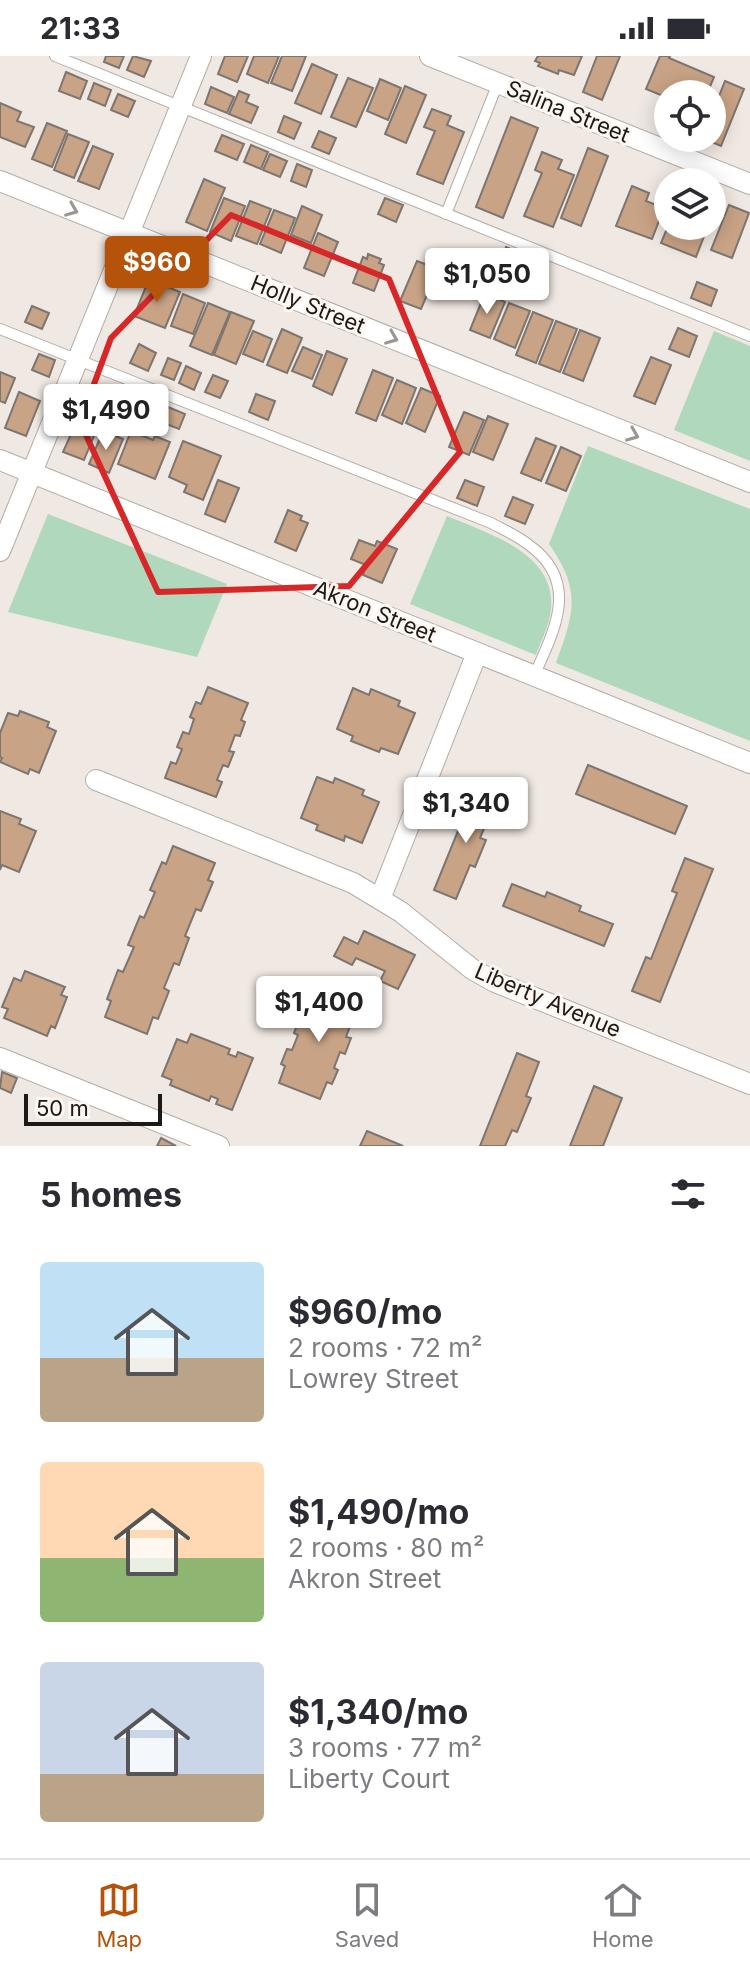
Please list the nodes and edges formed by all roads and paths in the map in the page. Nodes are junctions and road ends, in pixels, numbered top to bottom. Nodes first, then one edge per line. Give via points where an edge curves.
1 (55, 56) edge
2 (201, 56) edge
3 (430, 56) edge
4 (498, 83) junction
5 (181, 107) junction
6 (0, 181) edge
7 (750, 184) edge
8 (446, 214) junction
9 (130, 233) junction
10 (0, 329) edge
11 (750, 336) edge
12 (78, 362) junction
13 (0, 460) edge
14 (34, 473) junction
15 (750, 482) edge
16 (0, 551) edge
17 (477, 653) junction
18 (534, 676) junction
19 (750, 763) edge
20 (96, 780) dead end
21 (380, 899) junction
22 (0, 1058) edge
23 (750, 1084) edge
24 (219, 1146) edge

1 - 5 lane
2 - 5 street
3 - 4 street, Salina Street
4 - 7 street, Salina Street
4 - 8 lane
5 - 8 lane
5 - 9 street
6 -> 9 street, Holly Street
8 - 11 lane
9 - 12 street
9 -> 15 street, Holly Street
10 - 12 lane
12 - 14 street
12 - 18 lane via 491,523 529,545 555,575 560,596 555,629
13 - 14 street, Akron Street
14 - 16 street
14 - 17 street, Akron Street
17 - 18 street, Akron Street
17 - 21 street
18 - 19 street, Akron Street
20 - 21 street, Liberty Avenue via 353,883
21 - 23 street, Liberty Avenue via 495,982
22 - 24 street

